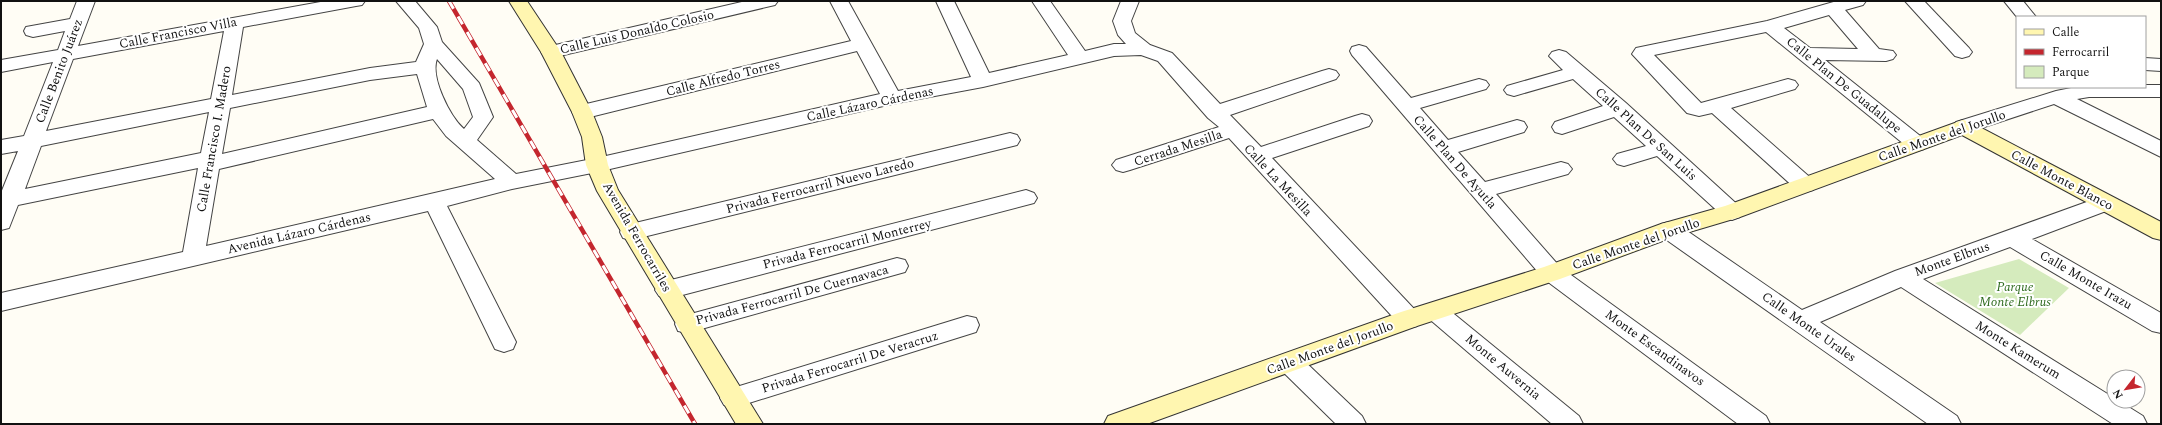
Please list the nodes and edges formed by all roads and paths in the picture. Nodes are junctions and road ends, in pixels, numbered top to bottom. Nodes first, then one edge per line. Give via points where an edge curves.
1 (86, 1) edge
2 (356, 1) edge
3 (405, 1) edge
4 (518, 1) edge
5 (769, 1) edge
6 (839, 1) edge
7 (945, 1) edge
8 (1041, 1) edge
9 (1130, 1) edge
10 (1857, 1) edge
11 (1914, 1) edge
12 (2013, 1) edge
13 (1833, 8) junction
14 (2026, 16) edge
15 (235, 22) junction
16 (78, 23) junction
17 (1770, 26) junction
18 (33, 30) dead end
19 (433, 44) junction
20 (863, 44) junction
21 (1143, 49) junction
22 (1359, 51) dead end
23 (551, 52) junction
24 (1962, 52) dead end
25 (66, 54) junction
26 (1806, 54) junction
27 (1559, 56) dead end
28 (1080, 58) junction
29 (2146, 64) edge
30 (2161, 65) edge
31 (1, 66) edge
32 (424, 67) junction
33 (1577, 72) junction
34 (1329, 75) dead end
35 (984, 81) junction
36 (1480, 84) dead end
37 (1788, 85) dead end
38 (2088, 89) edge
39 (1514, 90) dead end
40 (2161, 91) edge
41 (2056, 97) junction
42 (892, 98) junction
43 (220, 105) junction
44 (1406, 106) junction
45 (1717, 106) junction
46 (1619, 108) junction
47 (438, 111) junction
48 (582, 112) junction
49 (1215, 113) junction
50 (1362, 122) dead end
51 (1562, 126) dead end
52 (1517, 127) dead end
53 (1963, 127) junction
54 (1232, 130) junction
55 (1010, 140) dead end
56 (32, 141) junction
57 (465, 142) junction
58 (1918, 144) junction
59 (1, 147) edge
60 (1662, 148) junction
61 (1443, 149) junction
62 (2161, 150) edge
63 (1256, 156) junction
64 (1624, 159) dead end
65 (210, 161) junction
66 (597, 165) junction
67 (1123, 166) dead end
68 (1561, 169) dead end
69 (512, 182) junction
70 (1805, 185) junction
71 (1480, 191) junction
72 (1026, 198) dead end
73 (5, 200) edge
74 (434, 202) junction
75 (2106, 203) junction
76 (1732, 212) junction
77 (1, 222) edge
78 (1669, 230) junction
79 (631, 232) junction
80 (2161, 232) edge
81 (2010, 237) junction
82 (193, 257) junction
83 (897, 266) dead end
84 (1552, 273) junction
85 (1903, 277) junction
86 (667, 290) junction
87 (1, 302) edge
88 (1435, 311) junction
89 (1409, 319) junction
90 (1799, 321) junction
91 (687, 324) junction
92 (2161, 324) edge
93 (967, 325) dead end
94 (504, 342) dead end
95 (1290, 363) junction
96 (733, 398) junction
97 (750, 424) edge
98 (1117, 424) edge
99 (1353, 424) edge
100 (1570, 424) edge
101 (1757, 424) edge
102 (1948, 424) edge
103 (2134, 424) edge

1 - 16 street, Calle Benito Juárez
2 - 15 street, Calle Francisco Villa
3 - 19 street via 428,27
4 - 23 street, Avenida Ferrocarriles
5 - 23 street, Calle Luis Donaldo Colosio
6 - 20 street
7 - 35 street
8 - 28 street
9 - 21 street via 1122,21 1127,35
10 - 13 street
11 - 24 street
12 - 14 street
13 - 17 street
13 - 26 street via 1880,55
15 - 25 street, Calle Francisco Villa
15 - 43 street, Calle Francisco I. Madero
16 - 18 street
16 - 25 street, Calle Benito Juárez
17 - 26 street, Calle Plan De Guadalupe
17 - 45 street via 1643,52 1642,54 1694,108 1703,110
19 - 32 street
19 - 57 street via 472,87 483,117
20 - 42 street
20 - 48 street, Calle Alfredo Torres
21 - 28 street, Calle Lázaro Cárdenas via 1114,50
21 - 49 street, Calle La Mesilla via 1165,57
22 - 44 street, Calle Plan De Ayutla
23 - 48 street, Avenida Ferrocarriles
25 - 31 street, Calle Francisco Villa
25 - 56 street, Calle Benito Juárez
26 - 58 street, Calle Plan De Guadalupe
27 - 33 street, Calle Plan De San Luis
28 - 35 street, Calle Lázaro Cárdenas
29 - 30 street
32 - 43 street via 370,74
32 - 47 street
33 - 39 street
33 - 46 street, Calle Plan De San Luis
34 - 49 street
35 - 42 street, Calle Lázaro Cárdenas
36 - 44 street
37 - 45 street
38 - 40 street, Calle Monte del Jorullo
38 - 41 street, Calle Monte del Jorullo
41 - 53 street, Calle Monte del Jorullo
41 - 62 street
42 - 66 street, Calle Lázaro Cárdenas
43 - 56 street
43 - 65 street, Calle Francisco I. Madero
44 - 61 street, Calle Plan De Ayutla
45 - 70 street
46 - 51 street
46 - 60 street, Calle Plan De San Luis
47 - 57 street
47 - 65 street
48 - 66 street, Avenida Ferrocarriles via 592,137
49 - 54 street, Calle La Mesilla
50 - 63 street
52 - 61 street
53 - 58 street, Calle Monte del Jorullo
53 - 75 street, Calle Monte Blanco
54 - 63 street, Calle La Mesilla
54 - 67 street, Cerrada Mesilla
55 - 79 street, Privada Ferrocarril Nuevo Laredo
56 - 59 street
56 - 73 street, Calle Benito Juárez
57 - 69 street
58 - 70 street, Calle Monte del Jorullo
60 - 64 street
60 - 76 street, Calle Plan De San Luis
61 - 71 street, Calle Plan De Ayutla
63 - 89 street, Calle La Mesilla
65 - 73 street
65 - 82 street, Calle Francisco I. Madero
66 - 69 street, Avenida Lázaro Cárdenas
66 - 79 street, Avenida Ferrocarriles
68 - 71 street
69 - 74 street, Avenida Lázaro Cárdenas
70 - 76 street, Calle Monte del Jorullo
71 - 84 street, Calle Plan De Ayutla
72 - 86 street, Privada Ferrocarril Monterrey
73 - 77 street, Calle Benito Juárez
74 - 82 street, Avenida Lázaro Cárdenas
74 - 94 street
75 - 80 street, Calle Monte Blanco
75 - 81 street, Monte Elbrus
76 - 78 street, Calle Monte del Jorullo
78 - 84 street, Calle Monte del Jorullo
78 - 90 street, Calle Monte Urales
79 - 86 street, Avenida Ferrocarriles
81 - 85 street, Monte Elbrus
81 - 92 street, Calle Monte Irazu
82 - 87 street, Avenida Lázaro Cárdenas
83 - 91 street, Privada Ferrocarril De Cuernavaca
84 - 88 street, Calle Monte del Jorullo
84 - 101 street, Monte Escandinavos
85 - 90 street, Monte Elbrus
85 - 103 street, Monte Kamerum
86 - 91 street, Avenida Ferrocarriles
88 - 89 street, Calle Monte del Jorullo
88 - 100 street, Monte Auvernia
89 - 95 street, Calle Monte del Jorullo
90 - 102 street, Calle Monte Urales
91 - 96 street, Avenida Ferrocarriles
93 - 96 street, Privada Ferrocarril De Veracruz
95 - 98 street, Calle Monte del Jorullo
95 - 99 street
96 - 97 street, Avenida Ferrocarriles

